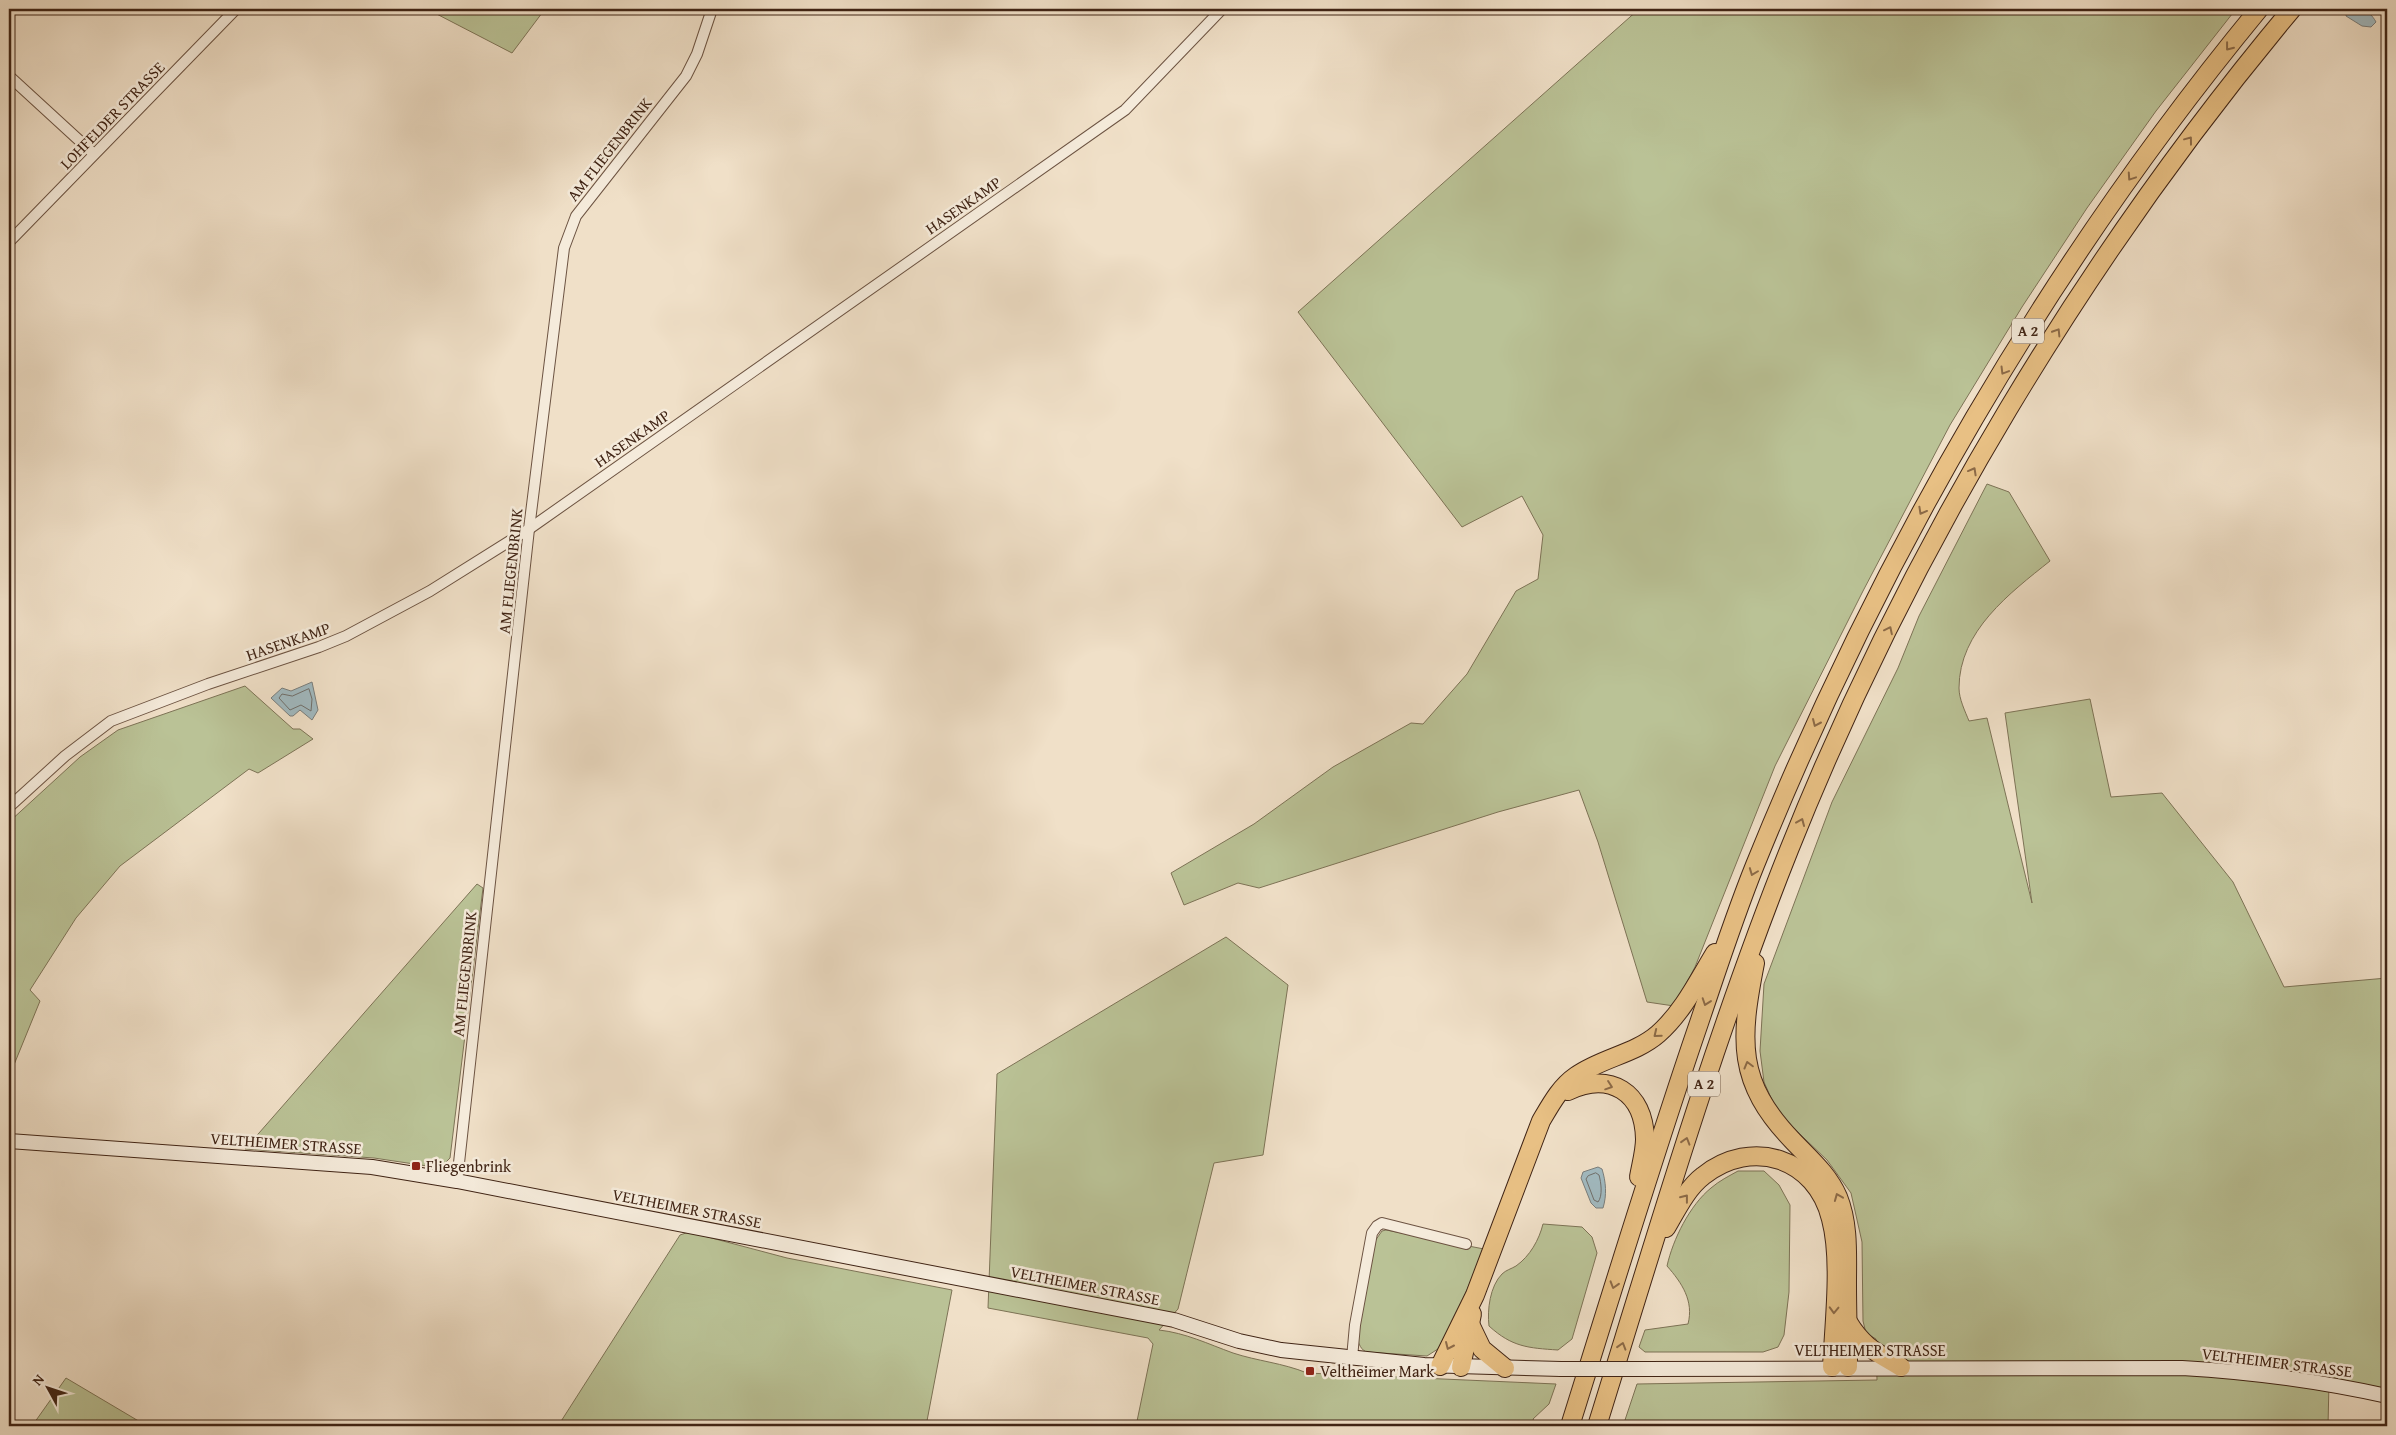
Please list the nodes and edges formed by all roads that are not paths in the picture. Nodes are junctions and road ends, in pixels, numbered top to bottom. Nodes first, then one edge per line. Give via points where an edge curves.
1 (236, 9) edge
2 (712, 9) edge
3 (1222, 9) edge
4 (2259, 9) edge
5 (2292, 9) edge
6 (9, 76) edge
7 (94, 154) junction
8 (9, 242) edge
9 (529, 529) junction
10 (9, 807) edge
11 (1763, 916) junction
12 (1733, 922) junction
13 (1541, 1121) junction
14 (9, 1141) edge
15 (457, 1181) junction
16 (1629, 1239) junction
17 (1466, 1244) dead end
18 (1651, 1255) junction
19 (1475, 1295) junction
20 (1848, 1322) junction
21 (1470, 1324) junction
22 (1352, 1358) junction
23 (1440, 1366) junction
24 (1461, 1367) junction
25 (1840, 1367) junction
26 (1901, 1367) junction
27 (1505, 1368) junction
28 (2387, 1396) edge
29 (1570, 1426) edge
30 (1597, 1426) edge

1 - 7 street, LOHFELDER STRASSE
2 - 9 street, AM FLIEGENBRINK via 686,76 576,216 564,248
3 - 9 street, HASENKAMP via 1119,115
4 -> 12 highway, A 2 via 2186,100 2135,171 2037,315 1952,457 1836,678 1794,771
11 -> 5 highway, A 2 via 1818,780 1867,673 1974,468 2106,255 2206,116
6 - 7 street
7 - 8 street, LOHFELDER STRASSE
9 - 10 street, HASENKAMP via 430,591 346,636 111,721 65,756
9 - 15 street, AM FLIEGENBRINK
18 -> 11 highway, A 2 via 1723,1027
20 -> 11 highway via 1847,1245 1839,1199 1830,1179 1762,1104 1746,1058 1746,1006
12 -> 13 highway via 1679,1013 1658,1035 1577,1075 1563,1087
12 -> 16 highway, A 2
13 -> 16 highway via 1568,1091 1585,1083 1609,1084 1628,1095 1638,1108 1645,1140
13 - 19 highway
14 - 15 main road, VELTHEIMER STRASSE via 372,1167
15 - 22 main road, VELTHEIMER STRASSE via 1174,1320 1239,1341 1281,1350
16 -> 29 highway, A 2
17 - 22 street via 1382,1224 1377,1226 1372,1233
18 -> 25 highway via 1680,1204 1702,1177 1722,1163 1744,1156 1761,1156 1798,1168 1824,1199 1831,1218 1836,1246
30 -> 18 highway, A 2
19 - 21 highway
19 -> 23 highway
20 - 25 highway
20 - 26 highway via 1859,1340
21 - 24 highway
21 - 27 highway via 1482,1349
22 - 23 main road, VELTHEIMER STRASSE
23 - 24 main road, VELTHEIMER STRASSE
24 - 27 main road, VELTHEIMER STRASSE
25 - 26 main road, VELTHEIMER STRASSE
25 - 27 main road, VELTHEIMER STRASSE, bridge
26 - 28 main road, VELTHEIMER STRASSE via 2191,1368 2310,1380

